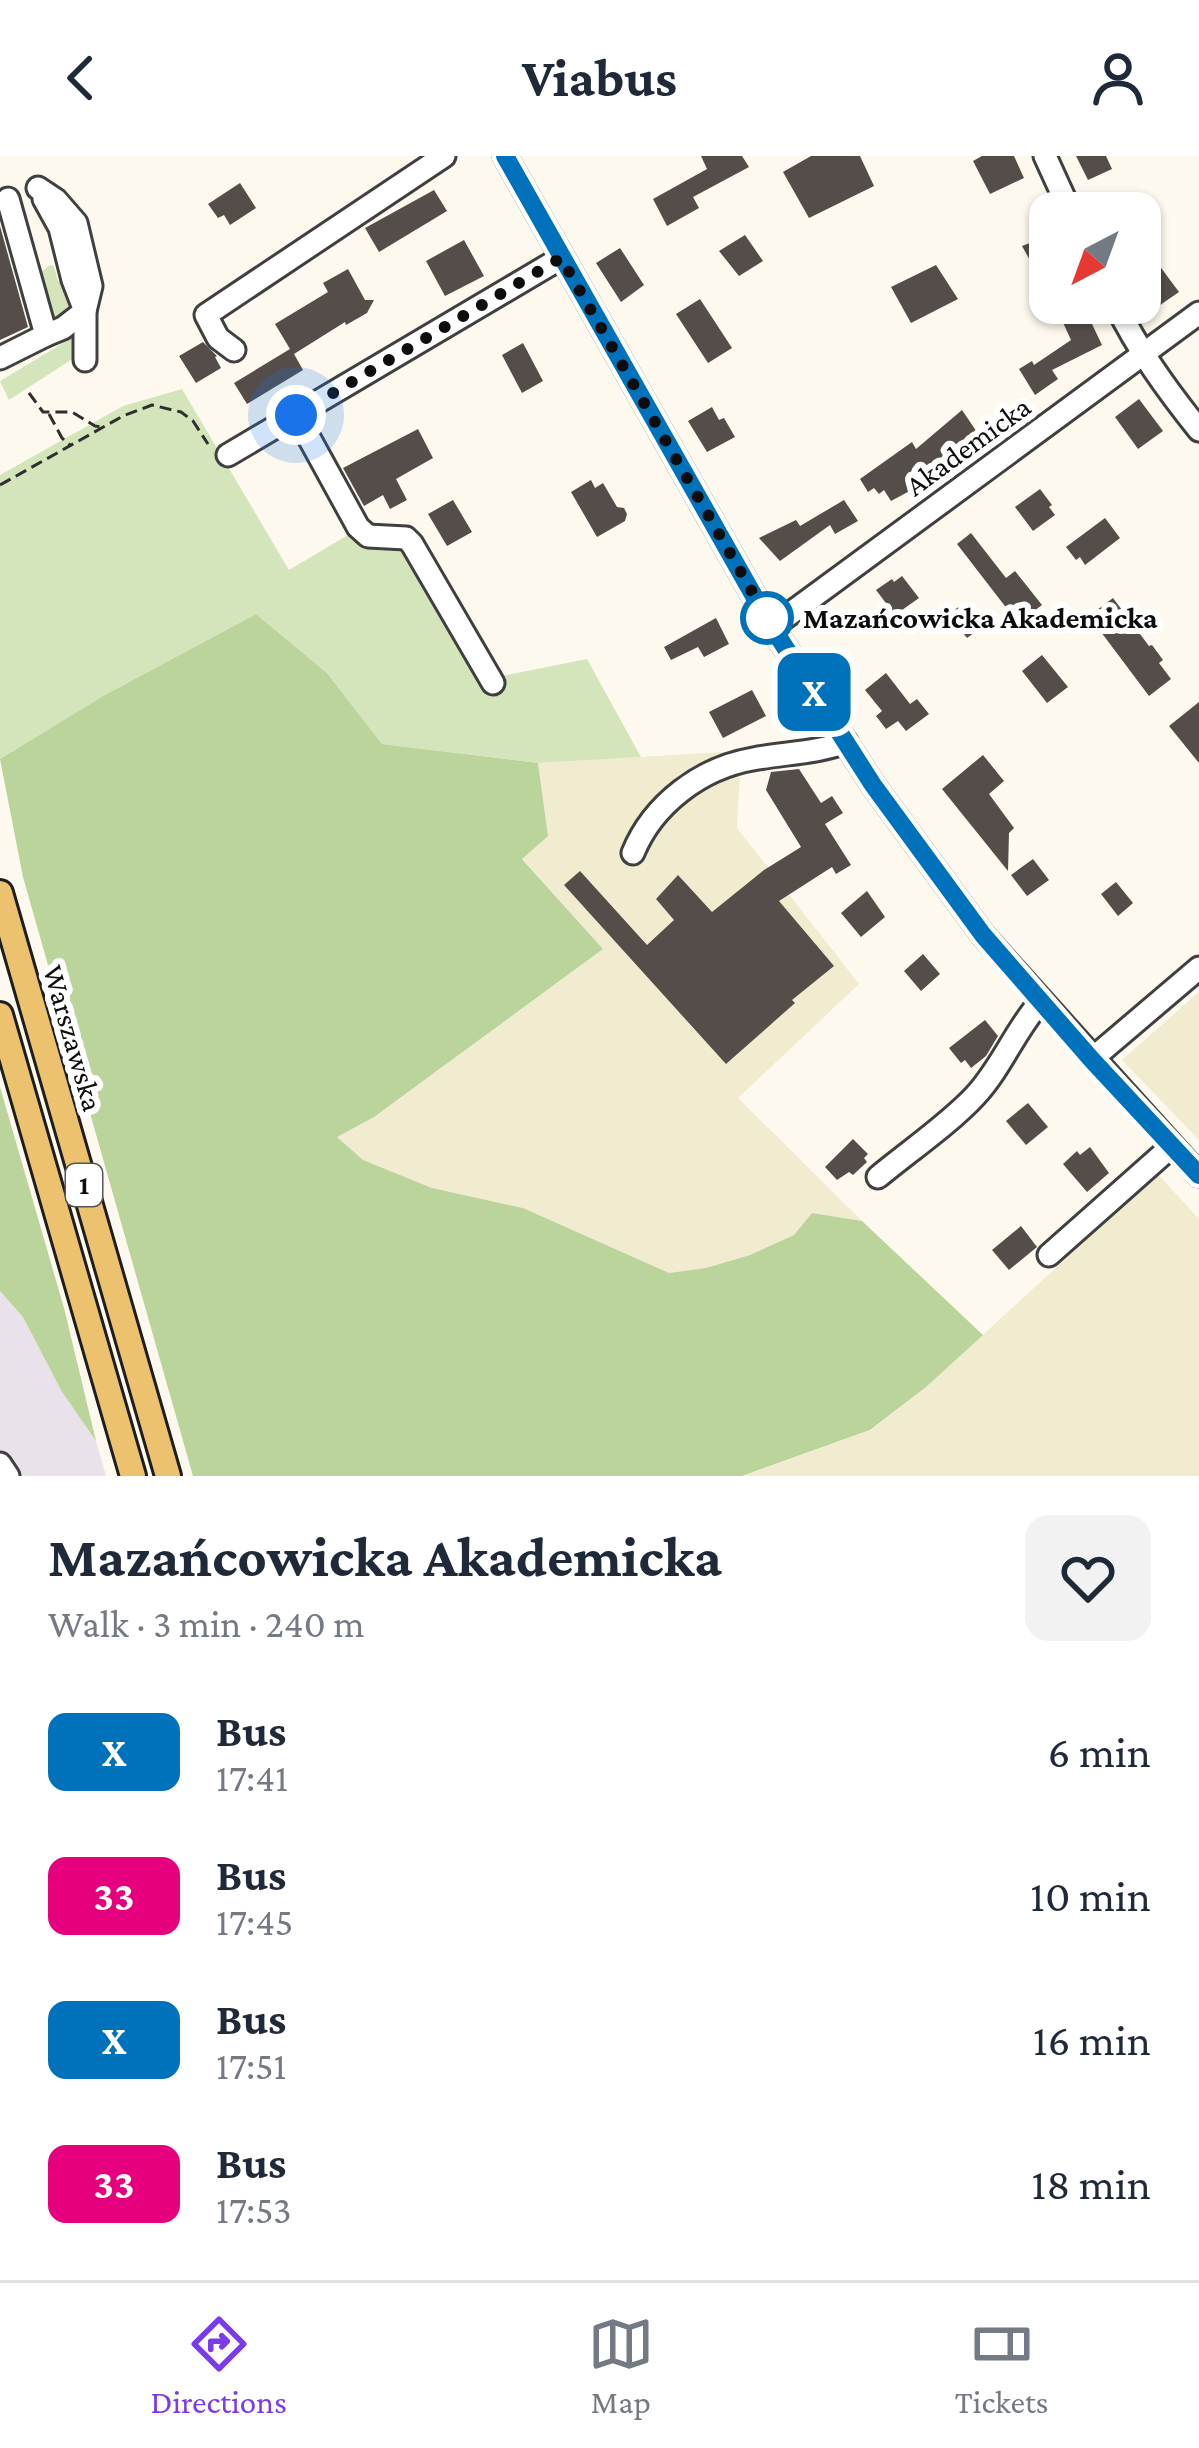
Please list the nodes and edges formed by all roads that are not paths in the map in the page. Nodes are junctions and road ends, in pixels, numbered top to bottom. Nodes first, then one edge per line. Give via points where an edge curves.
1 (444, 156) edge
2 (505, 156) edge
3 (1045, 156) edge
4 (38, 188) dead end
5 (1061, 192) edge
6 (8, 199) dead end
7 (561, 258) junction
8 (85, 311) junction
9 (1199, 314) edge
10 (1126, 324) edge
11 (46, 335) junction
12 (234, 350) dead end
13 (1143, 355) junction
14 (0, 358) edge
15 (85, 359) dead end
16 (296, 415) junction
17 (1199, 430) edge
18 (228, 455) road end
19 (772, 627) junction
20 (493, 683) dead end
21 (846, 742) junction
22 (633, 853) dead end
23 (0, 893) edge
24 (1199, 968) edge
25 (1041, 1001) junction
26 (0, 1015) edge
27 (1092, 1060) junction
28 (1172, 1146) junction
29 (1199, 1175) edge
30 (878, 1177) dead end
31 (1049, 1255) dead end
32 (0, 1464) edge
33 (8, 1476) edge
34 (133, 1476) edge
35 (168, 1476) edge

1 - 12 street via 206,315
2 - 7 street
3 - 5 street
4 - 8 street via 76,223 91,286
6 - 11 street
7 - 16 street
7 - 19 street
8 - 11 street
8 - 15 street
9 - 13 street, Akademicka
10 - 13 street
11 - 14 street
13 - 17 street
13 - 19 street, Akademicka
16 - 18 street
16 - 20 street via 358,526 368,536 412,544
19 - 21 street
21 - 22 street via 720,767 663,806
21 - 25 street via 926,861
23 - 35 main road, Warszawska / 1
24 - 27 street
25 - 27 street
25 - 30 street via 975,1096
26 - 34 main road, 1
27 - 28 street
28 - 29 street
28 - 31 street
32 - 33 street

